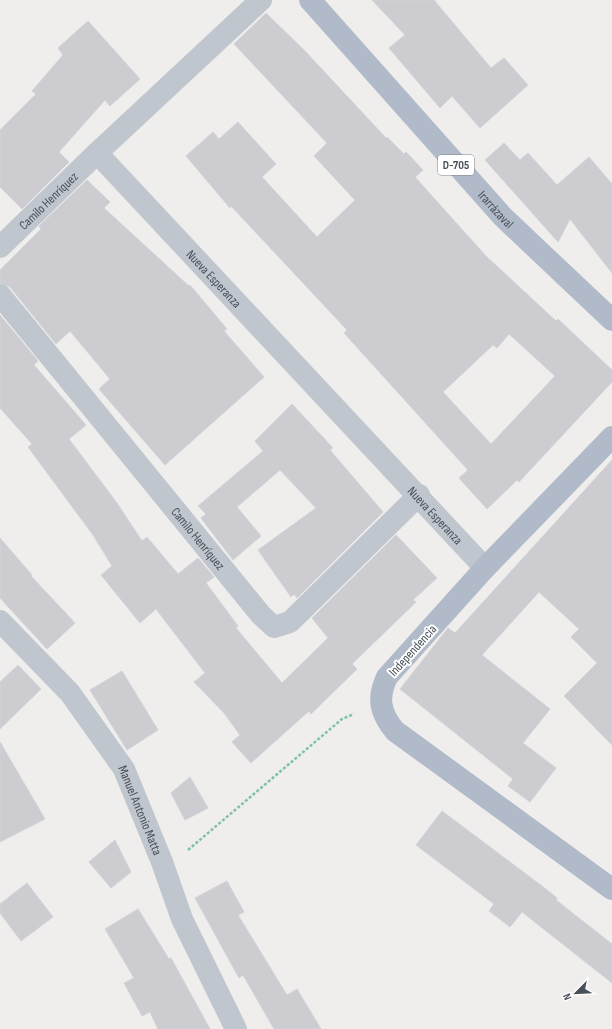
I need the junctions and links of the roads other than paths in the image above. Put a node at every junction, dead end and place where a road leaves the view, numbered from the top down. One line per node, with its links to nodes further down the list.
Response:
1 (261, 0): 3 (street)
2 (310, 0): 6 (main road, Irarrázaval / D-705)
3 (96, 152): 4 (street, Camilo Henríquez); 8 (street, Nueva Esperanza)
4 (0, 247)
5 (0, 295): 8 (street, Camilo Henríquez)
6 (612, 320)
7 (612, 437): 9 (main road, Independencia)
8 (419, 495): 9 (street, Nueva Esperanza)
9 (485, 568): 11 (main road, Independencia)
10 (0, 621): 12 (street, Manuel Antonio Matta)
11 (612, 889)
12 (236, 1029)

